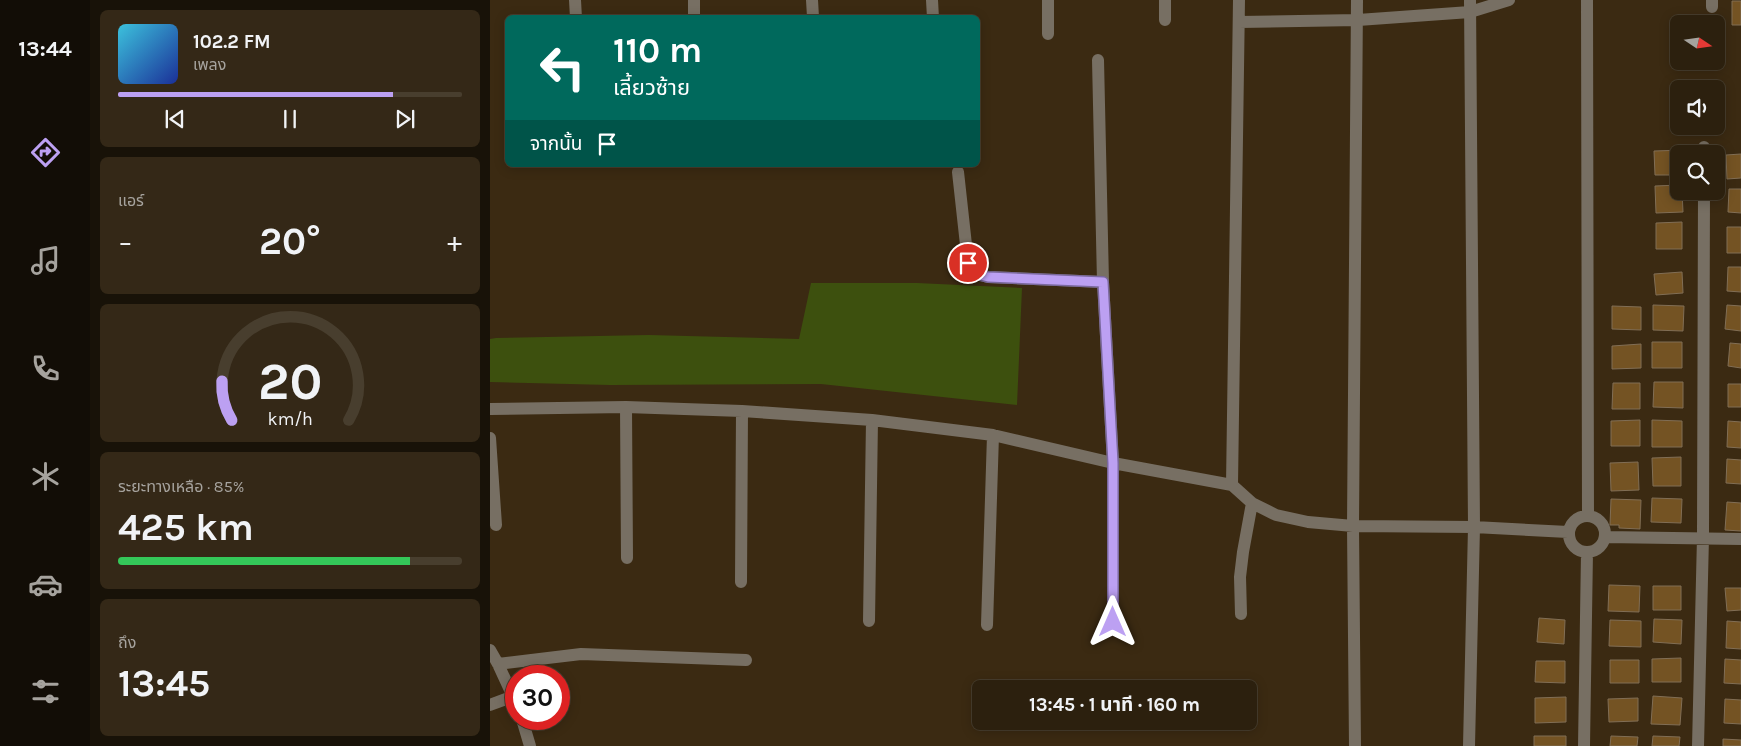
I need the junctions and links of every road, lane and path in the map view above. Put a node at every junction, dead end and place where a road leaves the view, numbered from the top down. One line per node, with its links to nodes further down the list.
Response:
1 (575, 0): 12 (street)
2 (694, 0): 13 (street)
3 (812, 0): 14 (street)
4 (932, 0): 15 (street)
5 (1048, 0): 19 (street)
6 (1165, 0): 16 (street)
7 (1239, 0): 18 (street)
8 (1357, 0): 17 (street)
9 (1509, 0): 11 (street)
10 (1587, 0): 33 (street)
11 (1470, 6): 17 (street); 36 (street)
12 (576, 15)
13 (694, 15)
14 (813, 15)
15 (933, 15)
16 (1165, 20)
17 (1358, 20): 18 (street); 35 (street)
18 (1239, 22): 31 (street)
19 (1048, 34)
20 (1098, 60): 23 (street)
21 (958, 172): 23 (street)
22 (1704, 200): 39 (street)
23 (1103, 282): 30 (street)
24 (626, 407): 25 (street); 26 (street); 42 (street)
25 (490, 409)
26 (742, 411): 27 (street); 43 (street)
27 (872, 420): 28 (street); 45 (street)
28 (993, 435): 30 (street); 47 (street)
29 (490, 438): 34 (street)
30 (1113, 463): 31 (street); 46 (street)
31 (1232, 486): 32 (street)
32 (1252, 503): 35 (street); 44 (street)
33 (1588, 515): 37 (street); 38 (street)
34 (496, 525)
35 (1354, 526): 36 (street); 56 (street)
36 (1474, 526): 37 (street); 57 (street)
37 (1568, 532): 41 (street)
38 (1605, 536): 39 (street); 41 (street)
39 (1703, 537): 40 (street); 59 (street)
40 (1741, 539)
41 (1586, 552): 58 (street)
42 (627, 558)
43 (741, 582)
44 (1241, 614)
45 (869, 621)
46 (1113, 622)
47 (987, 624)
48 (490, 650): 50 (street)
49 (746, 660): 50 (street)
50 (498, 664): 51 (street)
51 (505, 679)
52 (505, 702): 53 (street)
53 (490, 705)
54 (525, 730): 55 (street)
55 (530, 746)
56 (1355, 746)
57 (1469, 746)
58 (1584, 746)
59 (1698, 746)

